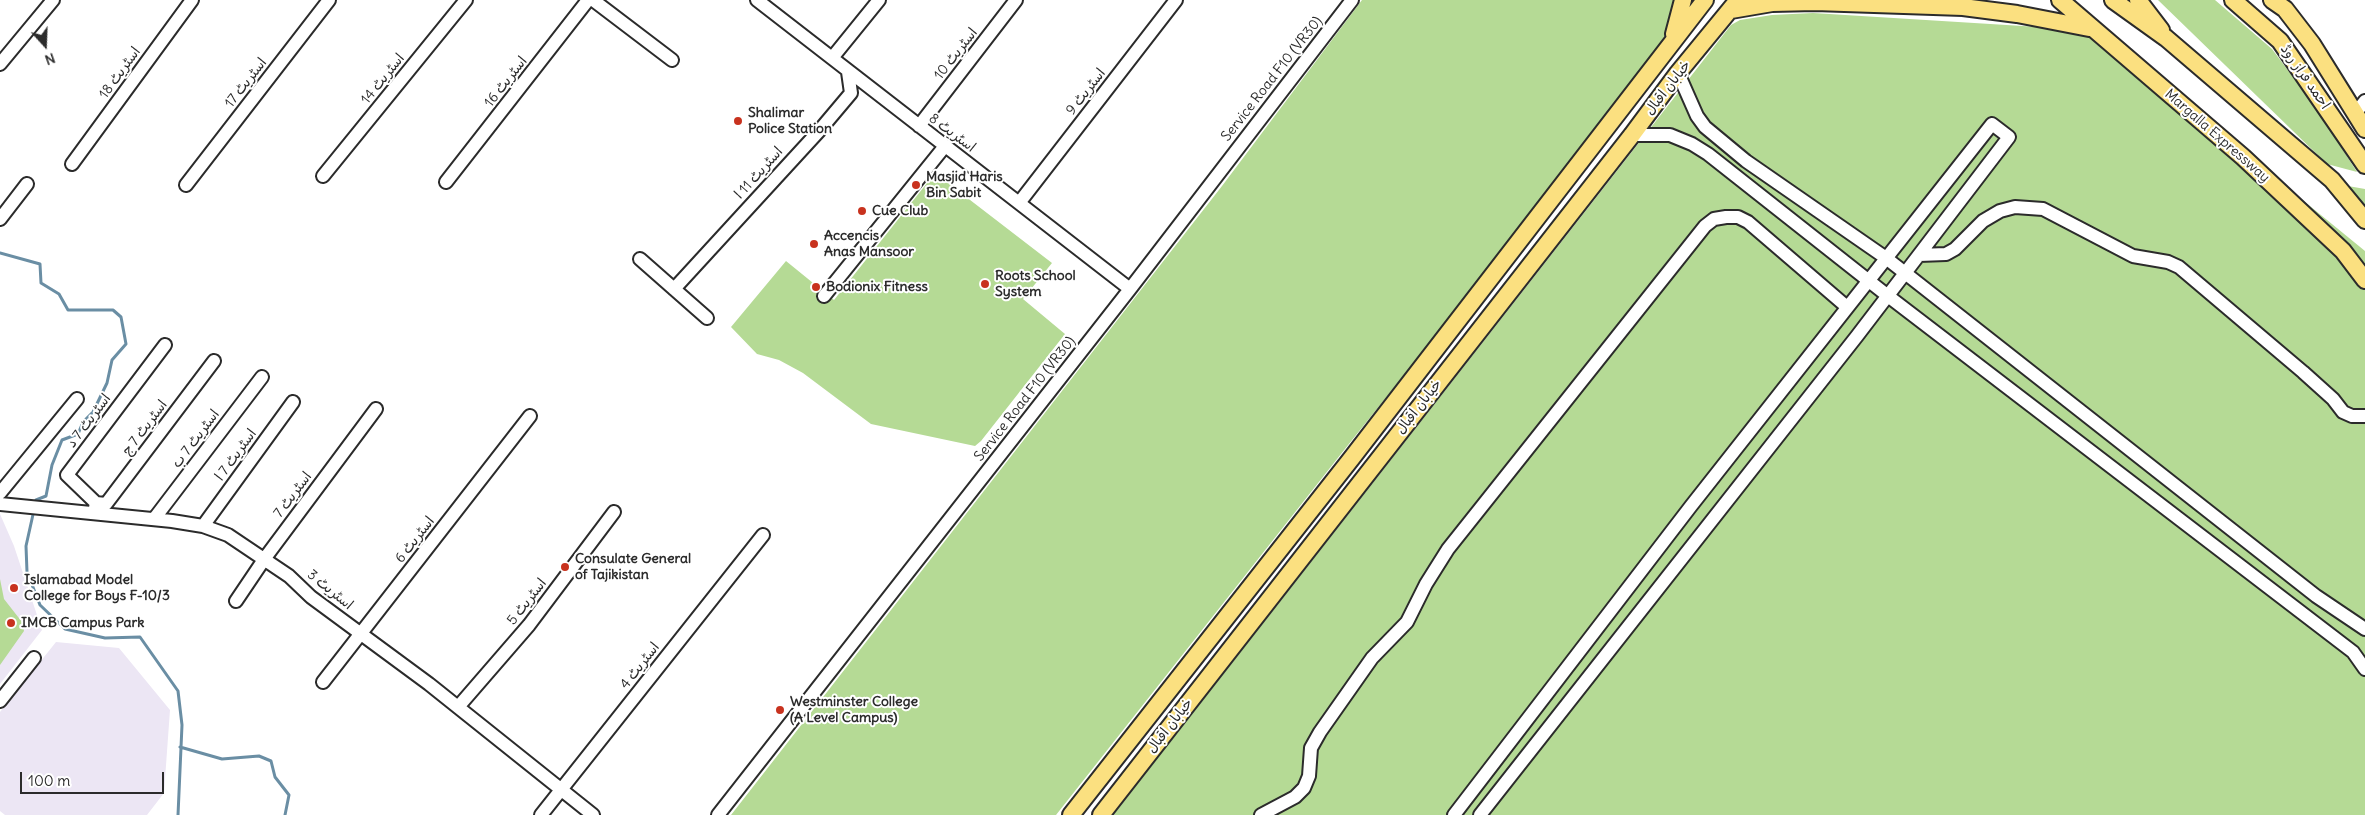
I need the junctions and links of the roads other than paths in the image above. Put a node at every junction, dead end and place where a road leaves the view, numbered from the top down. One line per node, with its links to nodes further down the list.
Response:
1 (53, 0): 25 (street)
2 (192, 0): 33 (street, اسٹریٹ 18)
3 (329, 0): 38 (street, اسٹریٹ 17)
4 (466, 0): 35 (street, اسٹریٹ 14)
5 (588, 0): 36 (street, اسٹریٹ 16)
6 (593, 0): 24 (street)
7 (757, 0): 23 (street, اسٹریٹ 8)
8 (879, 0): 23 (street)
9 (1016, 0): 29 (street, اسٹریٹ 10)
10 (1176, 0): 39 (street, اسٹریٹ 9)
11 (1352, 0): 49 (street, Service Road F10 (VR30))
12 (1683, 0): 22 (main road)
13 (1705, 0): 22 (main road, خیابان اقبال)
14 (2060, 0): 20 (main road, Margalla Expressway)
15 (2114, 0): 21 (main road)
16 (2138, 0): 21 (main road)
17 (2232, 0): 34 (main road, احمد فراز روڈ)
18 (2272, 0): 28 (main road, احمد فراز روڈ)
19 (1735, 5): 20 (main road); 27 (main road, خیابان اقبال)
20 (2091, 28): 47 (main road, Margalla Expressway)
21 (2166, 38): 41 (main road)
22 (1673, 39): 82 (main road, خیابان اقبال)
23 (832, 58): 26 (street, اسٹریٹ 8)
24 (672, 60)
25 (0, 64)
26 (848, 72): 29 (street, اسٹریٹ 8); 48 (street, اسٹریٹ 11 ا)
27 (1678, 73): 31 (main road, خیابان اقبال); 43 (street)
28 (2360, 108): 30 (main road, احمد فراز روڈ)
29 (919, 126): 32 (street, اسٹریٹ 8)
30 (2365, 129)
31 (1632, 134): 46 (street); 83 (main road, خیابان اقبال)
32 (945, 146): 39 (street, اسٹریٹ 8); 50 (street)
33 (72, 164)
34 (2365, 165)
35 (323, 176)
36 (446, 182)
37 (27, 184): 40 (street)
38 (186, 185)
39 (1019, 203): 49 (street, اسٹریٹ 8)
40 (0, 219)
41 (2365, 220)
42 (1919, 255): 43 (street); 45 (street); 61 (street)
43 (1886, 258): 45 (street); 46 (street)
44 (640, 259): 48 (street)
45 (1904, 274): 51 (street); 71 (street)
46 (1868, 280): 51 (street); 52 (street)
47 (2365, 280)
48 (674, 289): 53 (street)
49 (1130, 289): 81 (street, Service Road F10 (VR30))
50 (824, 296)
51 (1888, 296): 74 (street); 86 (street)
52 (1847, 307): 84 (street); 85 (street)
53 (707, 318)
54 (165, 345): 64 (street, اسٹریٹ 7 د)
55 (214, 361): 64 (street, اسٹریٹ 7 ج)
56 (262, 377): 66 (street, اسٹریٹ 7 ب)
57 (77, 399): 62 (street)
58 (293, 402): 67 (street, اسٹریٹ 7 ا)
59 (376, 409): 69 (street, اسٹریٹ 7)
60 (530, 416): 72 (street, اسٹریٹ 6)
61 (2365, 416)
62 (0, 493)
63 (0, 504): 64 (street, اسٹریٹ 3)
64 (95, 508): 66 (street, اسٹریٹ 3)
65 (614, 512): 77 (street, اسٹریٹ 5)
66 (154, 519): 67 (street, اسٹریٹ 3)
67 (203, 526): 69 (street, اسٹریٹ 3)
68 (762, 535): 78 (street, اسٹریٹ 4)
69 (265, 558): 70 (street, اسٹریٹ 7); 72 (street, اسٹریٹ 3)
70 (236, 601)
71 (2365, 629)
72 (361, 634): 75 (street, اسٹریٹ 6); 77 (street, اسٹریٹ 3)
73 (34, 658): 76 (street)
74 (2365, 669)
75 (323, 682)
76 (0, 701)
77 (458, 707): 78 (street, اسٹریٹ 3)
78 (560, 790): 79 (street, اسٹریٹ 4); 80 (street, اسٹریٹ 3)
79 (540, 815)
80 (593, 815)
81 (718, 815)
82 (1071, 815)
83 (1101, 815)
84 (1260, 815)
85 (1454, 815)
86 (1480, 815)

